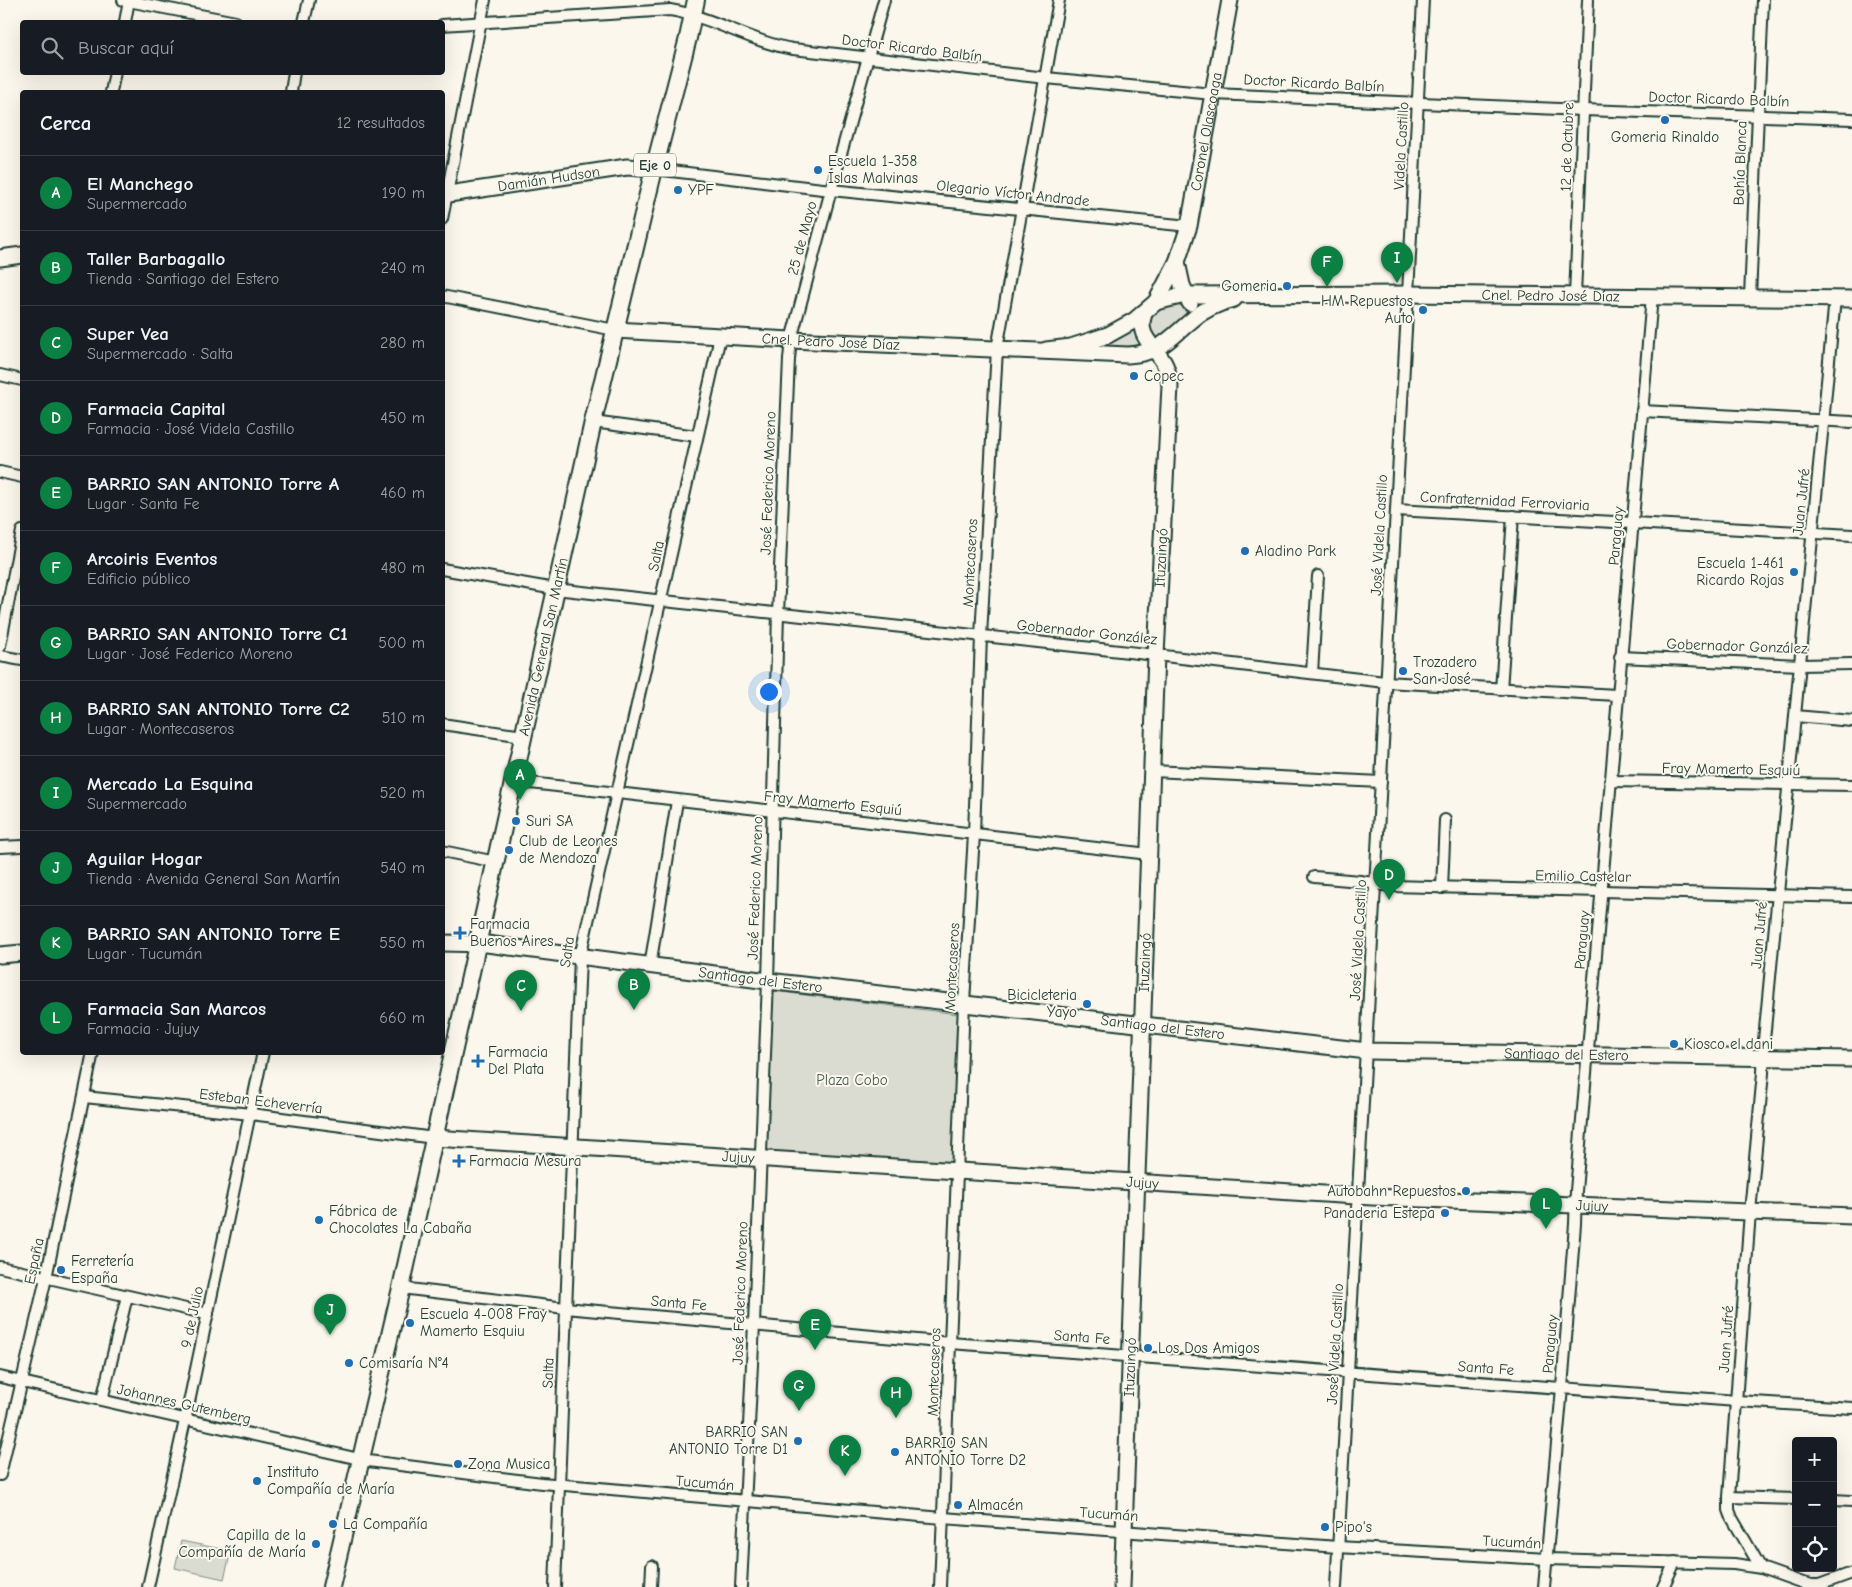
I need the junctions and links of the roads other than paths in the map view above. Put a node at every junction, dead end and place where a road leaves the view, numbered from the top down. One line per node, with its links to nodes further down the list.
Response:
1 (127, 0): 11 (street); 12 (street)
2 (308, 0): 13 (street)
3 (485, 0): 14 (street)
4 (884, 0): 16 (street, 25 de Mayo)
5 (1060, 0): 19 (street, Montecaseros)
6 (1230, 0): 22 (street, Coronel Olascoaga)
7 (1423, 0): 23 (street, Videla Castillo)
8 (1588, 0): 24 (street, 12 de Octubre)
9 (1763, 0): 25 (street, Bahía Blanca)
10 (694, 7): 14 (street, Doctor Ricardo Balbín); 16 (street, Doctor Ricardo Balbín); 27 (main road, Avenida General San Martín / Eje 0)
11 (125, 20)
12 (226, 20)
13 (304, 20)
14 (481, 23): 15 (street, Doctor Ricardo Balbín); 29 (street)
15 (445, 26)
16 (868, 58): 19 (street, Doctor Ricardo Balbín); 28 (street, 25 de Mayo)
17 (114, 75): 20 (street)
18 (293, 75): 21 (street)
19 (1046, 78): 22 (street, Doctor Ricardo Balbín); 30 (street, Montecaseros)
20 (111, 90)
21 (290, 90)
22 (1213, 94): 23 (street, Doctor Ricardo Balbín); 31 (street, Coronel Olascoaga)
23 (1419, 103): 24 (street, Doctor Ricardo Balbín); 35 (street, Videla Castillo)
24 (1583, 110): 25 (street, Doctor Ricardo Balbín); 37 (street, 12 de Octubre)
25 (1757, 116): 26 (street, Doctor Ricardo Balbín); 40 (street, Bahía Blanca)
26 (1852, 119)
27 (654, 169): 28 (street, Olegario Víctor Andrade); 29 (street, Damián Hudson); 46 (main road, Avenida General San Martín / Eje 0)
28 (831, 190): 30 (street, Olegario Víctor Andrade); 48 (street, 25 de Mayo)
29 (445, 195)
30 (1021, 208): 31 (street, Olegario Víctor Andrade); 50 (street, Montecaseros)
31 (1189, 226): 34 (street, Coronel Olascoaga)
32 (20, 255): 33 (street)
33 (0, 258)
34 (1177, 262): 42 (street); 42 (street, Coronel Olascoaga)
35 (1408, 294): 36 (street, Cnel. Pedro José Díaz); 37 (street, Cnel. Pedro José Díaz); 61 (street, José Videla Castillo)
36 (1248, 295): 42 (street, Cnel. Pedro José Díaz); 45 (street, Cnel. Pedro José Díaz)
37 (1576, 295): 38 (street, Cnel. Pedro José Díaz)
38 (1652, 296): 40 (street, Cnel. Pedro José Díaz); 54 (street, Paraguay)
39 (445, 297): 46 (street)
40 (1750, 297): 41 (street, Cnel. Pedro José Díaz)
41 (1835, 298): 43 (street, Cnel. Pedro José Díaz); 55 (street, Juan Jufré)
42 (1175, 299): 44 (street, Cnel. Pedro José Díaz); 45 (street)
43 (1852, 299)
44 (1144, 314): 49 (street, Ituzaingó); 51 (street, Cnel. Pedro José Díaz)
45 (1192, 319): 49 (street, Cnel. Pedro José Díaz)
46 (615, 330): 47 (street, Cnel. Pedro José Díaz); 56 (main road, Avenida General San Martín / Eje 0)
47 (720, 337): 48 (street, Cnel. Pedro José Díaz); 58 (street, Salta)
48 (791, 340): 50 (street, Cnel. Pedro José Díaz); 71 (street, José Federico Moreno)
49 (1156, 346): 51 (street, Cnel. Pedro José Díaz); 74 (street, Ituzaingó)
50 (997, 349): 51 (street, Cnel. Pedro José Díaz); 72 (street, Montecaseros)
51 (1046, 350)
52 (0, 375): 53 (street)
53 (20, 380)
54 (1642, 411): 55 (street); 63 (street, Paraguay)
55 (1824, 421): 57 (street); 64 (street, Juan Jufré)
56 (593, 422): 58 (street); 69 (main road, Avenida General San Martín / Eje 0)
57 (1852, 422)
58 (697, 436): 70 (street, Salta)
59 (0, 472): 60 (street)
60 (20, 477)
61 (1396, 510): 62 (street, Confraternidad Ferroviaria); 81 (street, José Videla Castillo)
62 (1513, 516): 63 (street, Confraternidad Ferroviaria); 82 (street)
63 (1632, 522): 64 (street, Confraternidad Ferroviaria); 76 (street, Paraguay)
64 (1813, 533): 65 (street, Confraternidad Ferroviaria); 79 (street, Juan Jufré)
65 (1852, 536)
66 (20, 541): 73 (street)
67 (445, 570): 69 (street, Gobernador González)
68 (1318, 576): 80 (street)
69 (555, 589): 70 (street, Gobernador González); 87 (main road, Avenida General San Martín / Eje 0)
70 (661, 601): 71 (street, Gobernador González); 94 (street, Salta)
71 (778, 614): 72 (street, Gobernador González); 96 (street, José Federico Moreno)
72 (981, 636): 74 (street, Gobernador González); 98 (street, Montecaseros)
73 (0, 646)
74 (1156, 654): 80 (street, Gobernador González); 88 (street, Ituzaingó)
75 (0, 656): 77 (street)
76 (1620, 657): 79 (street, Gobernador González); 83 (street, Paraguay)
77 (20, 660)
78 (1852, 664): 79 (street, Gobernador González)
79 (1800, 665): 84 (street, Juan Jufré)
80 (1312, 673): 81 (street, Gobernador González)
81 (1385, 682): 82 (street, Gobernador González); 91 (street, José Videla Castillo)
82 (1501, 690): 83 (street, Gobernador González)
83 (1617, 695): 90 (street, Paraguay)
84 (1795, 716): 85 (street); 92 (street, Juan Jufré)
85 (1852, 721)
86 (445, 724): 87 (street)
87 (523, 736): 89 (main road, Avenida General San Martín / Eje 0)
88 (1152, 771): 91 (street); 102 (street, Ituzaingó)
89 (513, 781): 94 (street, Fray Mamerto Esquiú); 103 (main road, Avenida General San Martín / Eje 0)
90 (1610, 781): 92 (street, Fray Mamerto Esquiú); 107 (street, Paraguay)
91 (1381, 782): 105 (street, José Videla Castillo)
92 (1789, 785): 93 (street, Fray Mamerto Esquiú); 108 (street, Juan Jufré)
93 (1852, 785)
94 (617, 794): 95 (street, Fray Mamerto Esquiú); 114 (street, Salta)
95 (677, 801): 96 (street, Fray Mamerto Esquiú); 115 (street)
96 (772, 811): 98 (street, Fray Mamerto Esquiú); 116 (street, José Federico Moreno)
97 (1445, 820): 106 (street)
98 (974, 834): 102 (street, Fray Mamerto Esquiú); 117 (street, Montecaseros)
99 (20, 846): 100 (street)
100 (0, 847)
101 (445, 852): 103 (street)
102 (1149, 854): 118 (street, Ituzaingó)
103 (496, 862): 111 (main road, Avenida General San Martín / Eje 0)
104 (1314, 877): 105 (street, Emilio Castelar)
105 (1376, 884): 106 (street, Emilio Castelar); 119 (street, José Videla Castillo)
106 (1442, 888): 107 (street, Emilio Castelar)
107 (1601, 891): 108 (street, Emilio Castelar); 122 (street, Paraguay)
108 (1778, 896): 109 (street, Emilio Castelar); 123 (street, Juan Jufré)
109 (1852, 897)
110 (445, 944): 111 (street, Santiago del Estero)
111 (478, 944): 114 (street, Santiago del Estero); 127 (main road, Avenida General San Martín / Eje 0)
112 (20, 954): 113 (street)
113 (0, 955)
114 (580, 957): 115 (street, Santiago del Estero); 128 (street, Salta)
115 (650, 966): 116 (street, Santiago del Estero)
116 (768, 981): 117 (street, Santiago del Estero); 129 (street, José Federico Moreno)
117 (964, 1003): 118 (street, Santiago del Estero); 130 (street, Montecaseros)
118 (1143, 1025): 119 (street, Santiago del Estero); 131 (street, Ituzaingó)
119 (1367, 1051): 122 (street, Santiago del Estero); 132 (street, José Videla Castillo)
120 (93, 1055): 125 (street, España)
121 (262, 1055): 126 (street, 9 de Julio)
122 (1587, 1055): 123 (street, Santiago del Estero); 133 (street, Paraguay)
123 (1764, 1058): 124 (street, Santiago del Estero); 134 (street, Juan Jufré)
124 (1852, 1060)
125 (84, 1098): 126 (street, Esteban Echeverría); 137 (street, España)
126 (251, 1114): 127 (street, Esteban Echeverría); 141 (street, 9 de Julio)
127 (434, 1138): 128 (street, Jujuy); 138 (main road, Avenida General San Martín / Eje 0)
128 (572, 1147): 129 (street, Jujuy); 140 (street, Salta)
129 (760, 1159): 130 (street, Jujuy); 142 (street, José Federico Moreno)
130 (958, 1171): 131 (street, Jujuy); 143 (street, Montecaseros)
131 (1138, 1182): 132 (street, Jujuy); 144 (street, Ituzaingó)
132 (1358, 1196): 133 (street, Jujuy); 145 (street, José Videla Castillo)
133 (1575, 1206): 134 (street, Jujuy); 148 (street, Paraguay)
134 (1750, 1212): 135 (street, Jujuy); 150 (street, Juan Jufré)
135 (1852, 1216)
136 (0, 1267): 137 (street)
137 (46, 1278): 139 (street); 147 (street, España)
138 (401, 1288): 140 (street, Santa Fe); 153 (main road, Avenida General San Martín / Eje 0)
139 (127, 1296): 141 (street); 149 (street)
140 (565, 1308): 142 (street, Santa Fe); 155 (street, Salta)
141 (208, 1314): 152 (street, 9 de Julio)
142 (754, 1324): 143 (street, Santa Fe); 159 (street, José Federico Moreno)
143 (950, 1343): 144 (street, Santa Fe); 161 (street, Montecaseros)
144 (1131, 1356): 145 (street, Santa Fe); 162 (street, Ituzaingó)
145 (1348, 1372): 148 (street, Santa Fe); 163 (street, José Videla Castillo)
146 (0, 1377): 147 (street, Johannes Gutemberg)
147 (21, 1382): 149 (street, Johannes Gutemberg); 154 (street, España)
148 (1562, 1388): 150 (street, Santa Fe); 164 (street, Paraguay)
149 (102, 1400): 152 (street, Johannes Gutemberg)
150 (1737, 1401): 151 (street, Santa Fe); 156 (street, Juan Jufré)
151 (1852, 1408)
152 (186, 1419): 153 (street, Johannes Gutemberg); 170 (street, 9 de Julio)
153 (360, 1459): 155 (street, Tucumán); 171 (main road, Avenida General San Martín / Eje 0)
154 (0, 1475)
155 (559, 1485): 159 (street, Tucumán); 172 (street, Salta)
156 (1729, 1497): 157 (street); 167 (street, Juan Jufré)
157 (1792, 1499)
158 (1837, 1500): 160 (street)
159 (744, 1501): 161 (street, Tucumán); 174 (street, José Federico Moreno)
160 (1852, 1501)
161 (943, 1518): 162 (street, Tucumán); 175 (street, Montecaseros)
162 (1124, 1530): 163 (street, Tucumán); 176 (street, Ituzaingó)
163 (1338, 1547): 164 (street, Tucumán); 177 (street, José Videla Castillo)
164 (1547, 1559): 165 (street, Tucumán); 178 (street, Paraguay)
165 (1675, 1562): 167 (street, Tucumán); 179 (street)
166 (652, 1566): 173 (street)
167 (1761, 1568): 169 (street, Tucumán)
168 (1852, 1573): 169 (street, Tucumán)
169 (1818, 1586)
170 (148, 1587)
171 (331, 1587)
172 (555, 1587)
173 (651, 1587)
174 (741, 1587)
175 (940, 1587)
176 (1122, 1587)
177 (1336, 1587)
178 (1544, 1587)
179 (1662, 1587)

